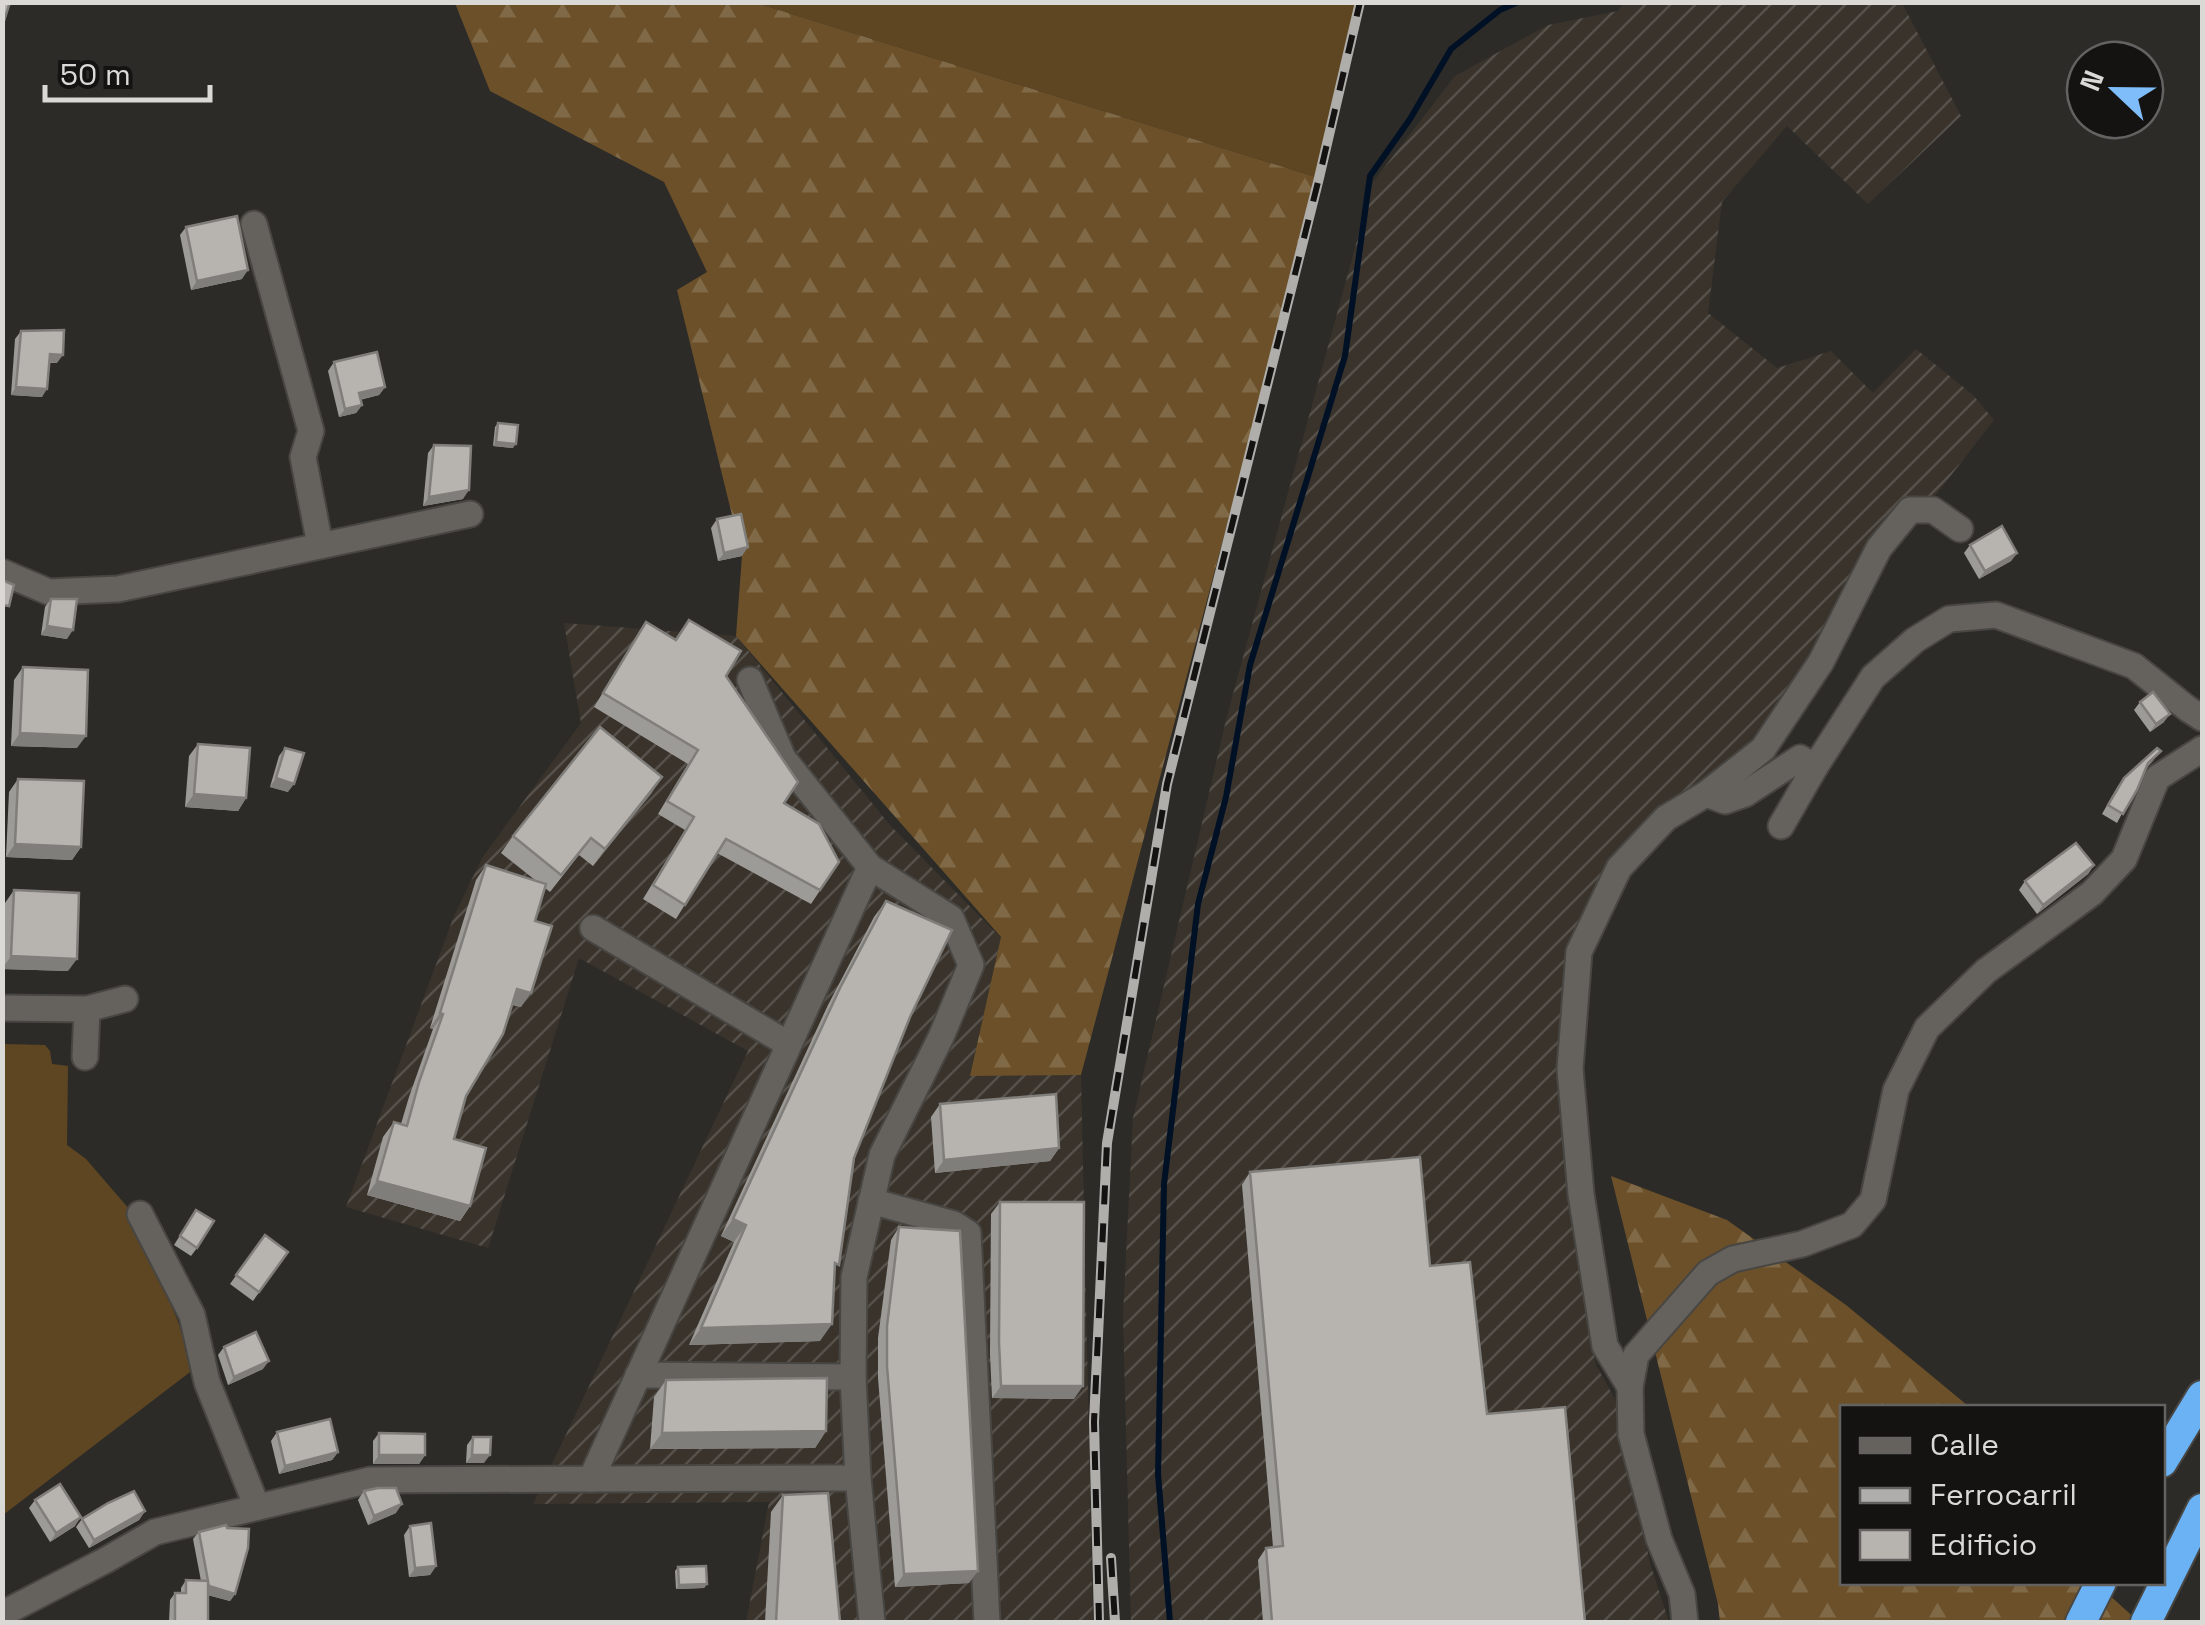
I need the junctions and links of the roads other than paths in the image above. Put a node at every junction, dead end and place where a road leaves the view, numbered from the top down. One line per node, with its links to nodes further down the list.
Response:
1 (254, 224): 4 (street)
2 (470, 514): 4 (street)
3 (1960, 529): 10 (street)
4 (320, 545): 5 (street)
5 (2, 572)
6 (750, 680): 12 (street)
7 (2202, 718): 9 (street)
8 (2202, 749): 23 (street)
9 (1815, 767): 10 (street); 11 (street)
10 (1706, 794): 23 (street)
11 (1781, 826)
12 (870, 867): 17 (street); 19 (street)
13 (593, 928): 17 (street)
14 (125, 999): 16 (street)
15 (2, 1008): 16 (street)
16 (87, 1008): 18 (street)
17 (788, 1044): 21 (street)
18 (85, 1058)
19 (871, 1201): 22 (street); 35 (street)
20 (140, 1214): 28 (street)
21 (638, 1375): 22 (street); 27 (street)
22 (853, 1377): 26 (street)
23 (1630, 1387): 36 (street)
24 (2202, 1396): 25 (highway)
25 (2165, 1457)
26 (858, 1478): 27 (street); 34 (street)
27 (591, 1479): 28 (street)
28 (256, 1508): 33 (street)
29 (2202, 1508): 30 (highway)
30 (2165, 1583)
31 (2100, 1585): 37 (highway)
32 (2164, 1585): 38 (highway)
33 (2, 1614)
34 (872, 1622)
35 (987, 1622)
36 (1685, 1622)
37 (2081, 1622)
38 (2146, 1622)

